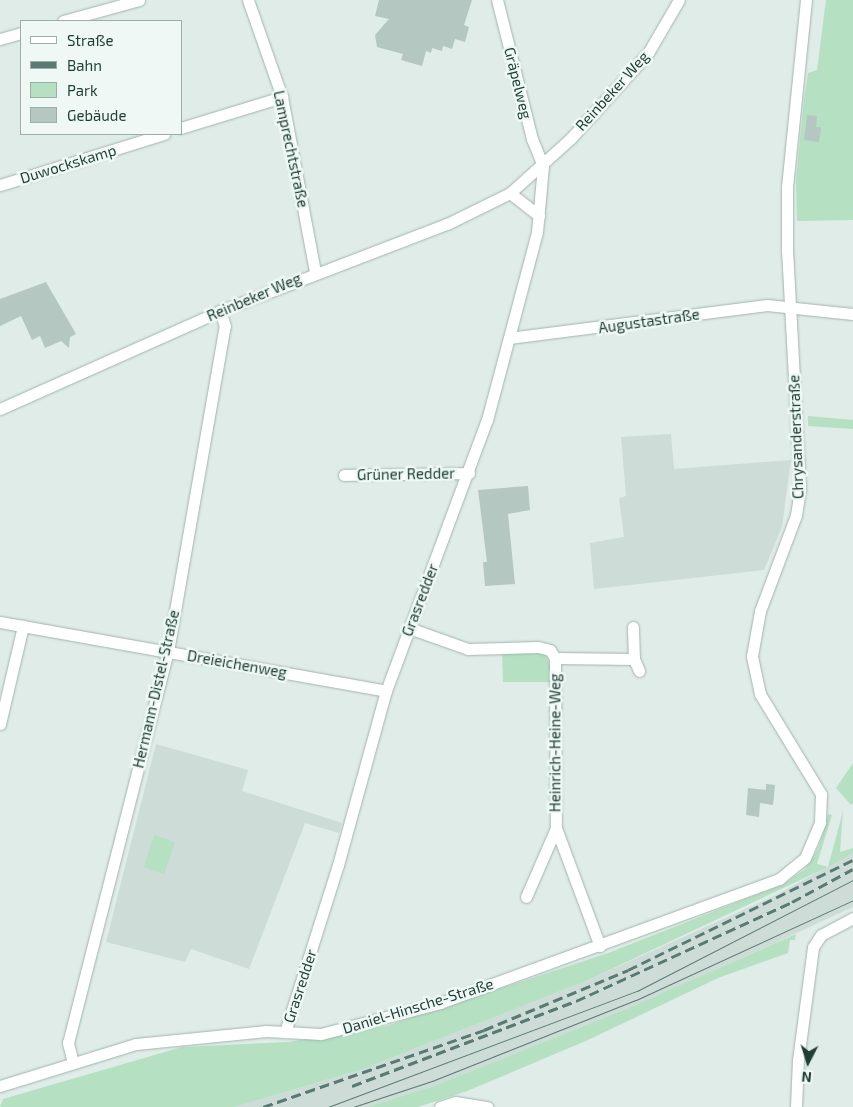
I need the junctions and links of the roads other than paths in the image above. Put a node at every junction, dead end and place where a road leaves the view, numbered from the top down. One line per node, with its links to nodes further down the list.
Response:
1 (139, 0): 6 (street)
2 (248, 0): 9 (street, Lamprechtstraße)
3 (497, 0): 12 (street, Gräpelweg)
4 (679, 0): 12 (street, Reinbeker Weg)
5 (806, 0): 17 (street, Chrysanderstraße)
6 (67, 20)
7 (20, 33): 8 (street)
8 (0, 39)
9 (282, 97): 10 (street); 16 (street, Lamprechtstraße)
10 (182, 128)
11 (161, 135): 13 (street, Duwockskamp)
12 (543, 166): 14 (street, Reinbeker Weg); 15 (street, Grasredder)
13 (0, 184)
14 (510, 192): 15 (street); 16 (street, Reinbeker Weg)
15 (539, 216): 20 (street, Grasredder)
16 (316, 271): 18 (street, Reinbeker Weg)
17 (790, 305): 19 (street, Augustastraße); 20 (street, Augustastraße); 35 (street, Chrysanderstraße)
18 (220, 311): 21 (street, Reinbeker Weg); 28 (street, Hermann-Distel-Straße)
19 (853, 314)
20 (509, 338): 22 (street, Grasredder)
21 (0, 409)
22 (469, 473): 23 (street, Grüner Redder); 27 (street, Grasredder)
23 (344, 475)
24 (0, 622): 25 (street, Dreieichenweg)
25 (23, 626): 28 (street, Dreieichenweg); 33 (street)
26 (633, 627): 30 (street)
27 (409, 628): 29 (street, Heinrich-Heine-Weg); 32 (street, Grasredder)
28 (168, 651): 32 (street, Dreieichenweg); 40 (street, Hermann-Distel-Straße)
29 (555, 658): 30 (street, Heinrich-Heine-Weg); 34 (street, Heinrich-Heine-Weg)
30 (634, 659): 31 (street)
31 (639, 671)
32 (386, 691): 39 (street, Grasredder)
33 (0, 724)
34 (556, 828): 36 (street, Heinrich-Heine-Weg); 38 (street, Heinrich-Heine-Weg)
35 (811, 847): 38 (street, Daniel-Hinsche-Straße)
36 (526, 896)
37 (853, 918): 44 (street)
38 (600, 946): 39 (street, Daniel-Hinsche-Straße)
39 (285, 1032): 40 (street, Daniel-Hinsche-Straße)
40 (73, 1063): 41 (street, Daniel-Hinsche-Straße)
41 (0, 1086)
42 (440, 1107): 43 (street)
43 (488, 1107)
44 (796, 1107)

